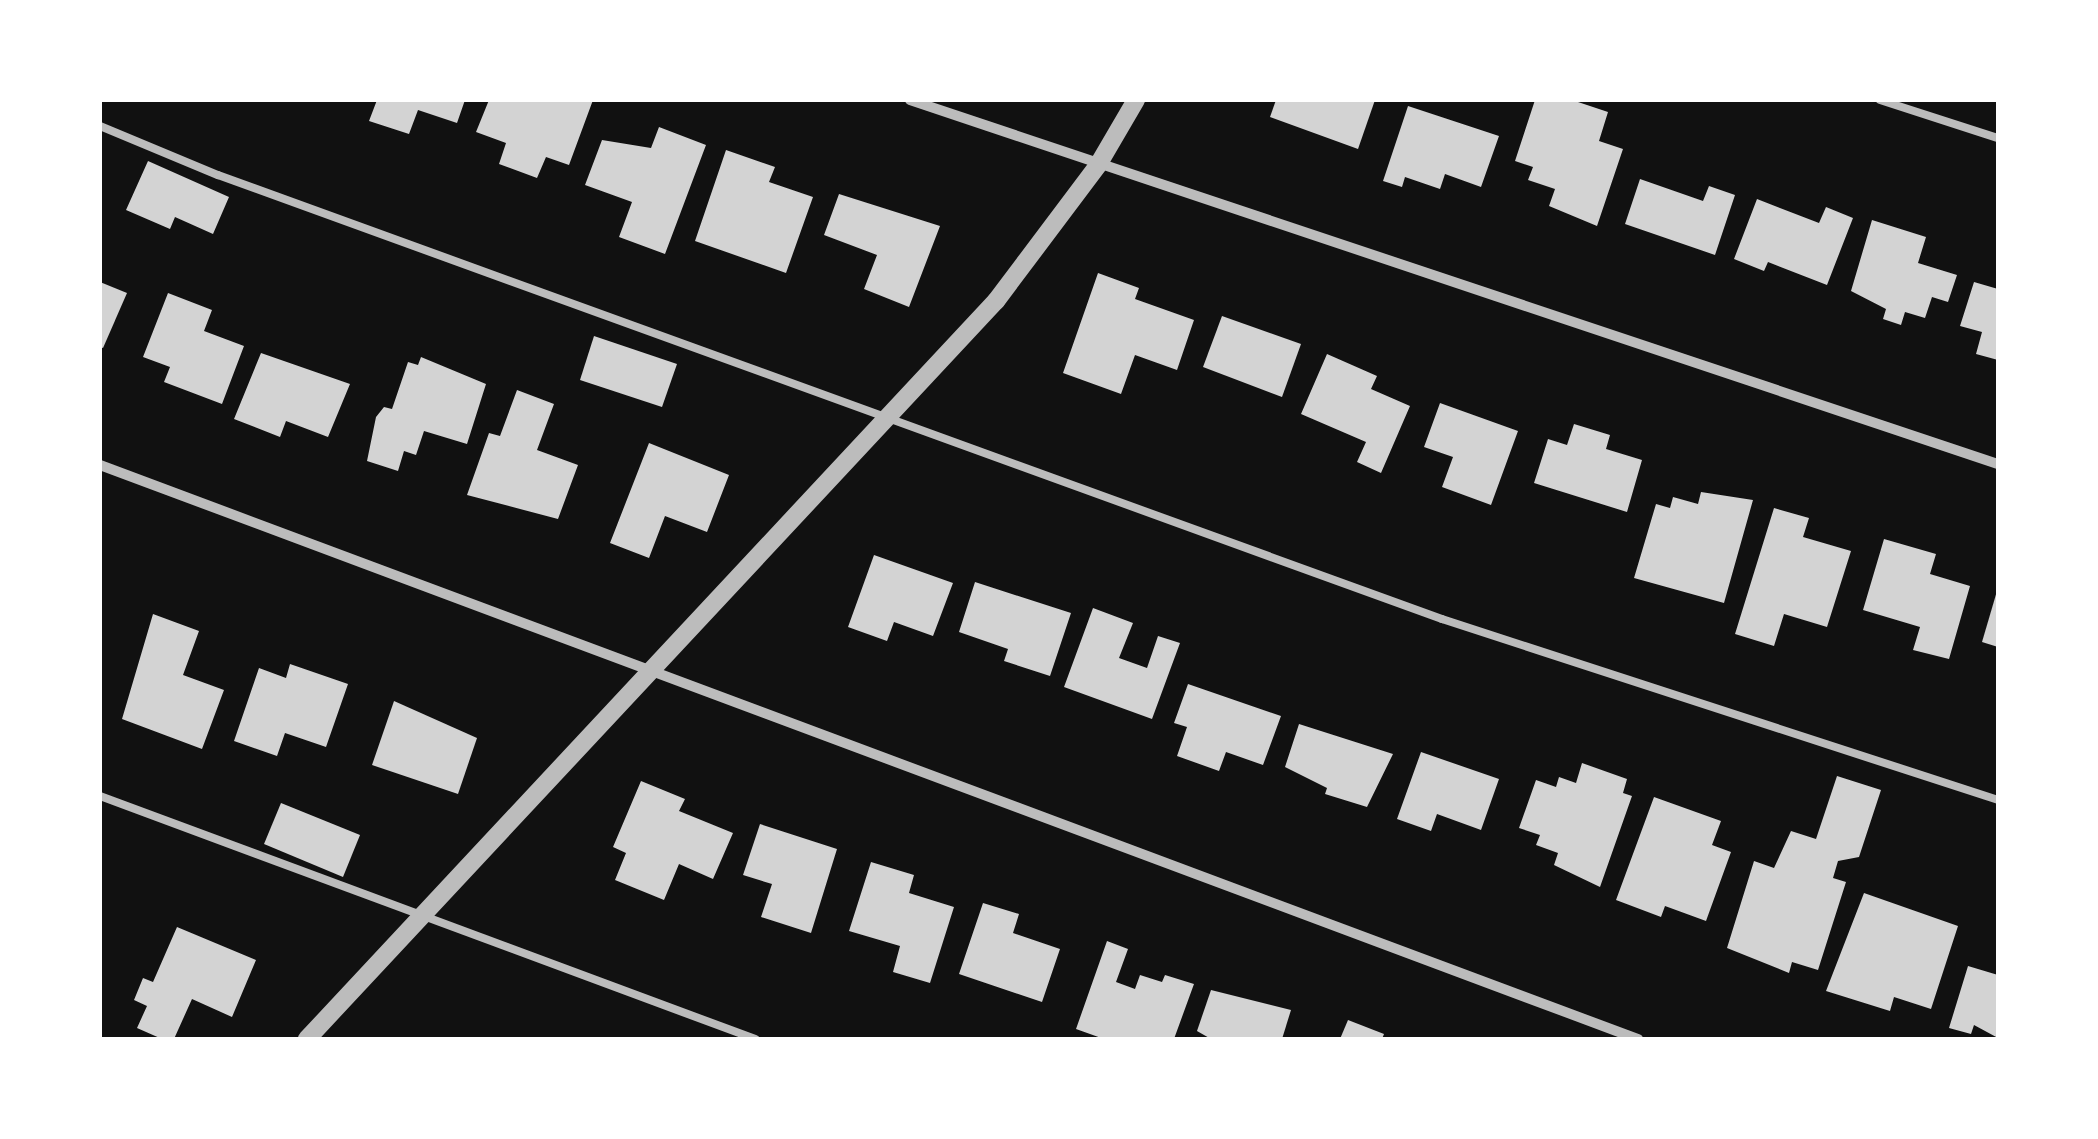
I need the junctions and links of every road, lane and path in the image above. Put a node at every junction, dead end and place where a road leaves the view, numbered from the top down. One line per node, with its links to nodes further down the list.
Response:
1 (910, 100): 6 (street)
2 (1136, 100): 6 (street)
3 (1880, 100): 5 (lane)
4 (100, 126): 7 (lane)
5 (1998, 138)
6 (1098, 165): 7 (street); 8 (street)
7 (891, 419): 10 (street); 12 (lane)
8 (1998, 464)
9 (100, 466): 10 (street)
10 (652, 675): 13 (street); 16 (street)
11 (100, 796): 13 (lane)
12 (1998, 800)
13 (426, 916): 14 (street); 15 (lane)
14 (307, 1039)
15 (755, 1039)
16 (1638, 1039)

